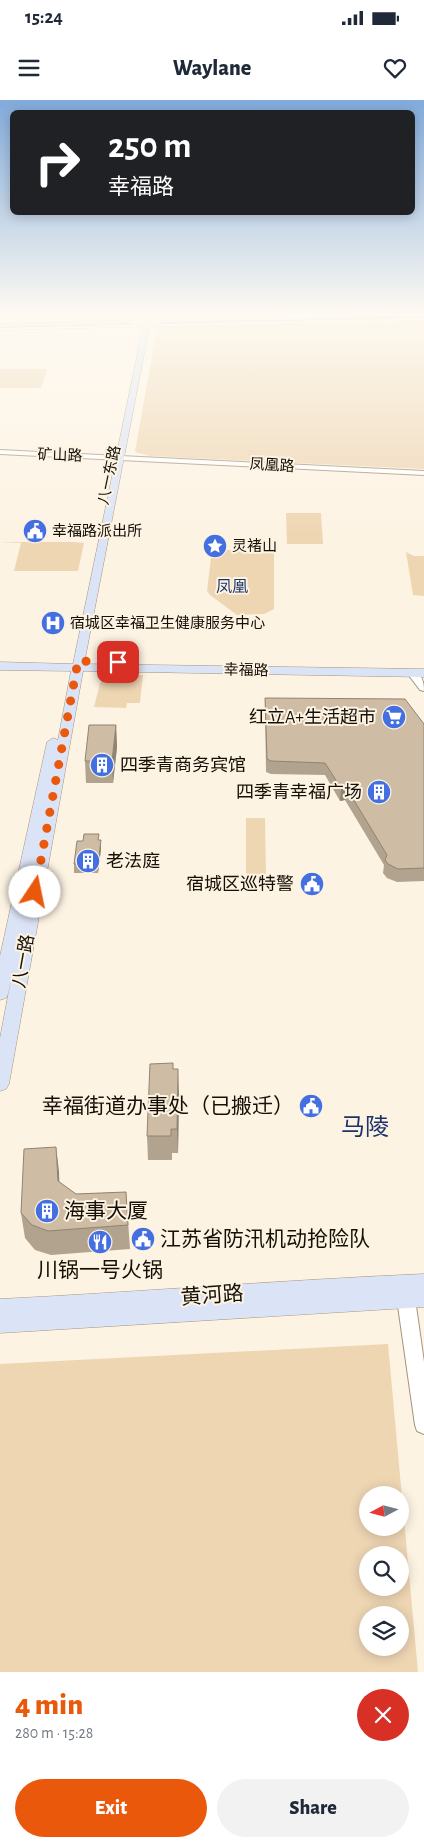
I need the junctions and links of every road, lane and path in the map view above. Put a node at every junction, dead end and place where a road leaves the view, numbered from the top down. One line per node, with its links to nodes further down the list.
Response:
1 (130, 388): 3 (main road, 八一东路)
2 (0, 452): 3 (street, 矿山路)
3 (116, 457): 4 (street, 凤凰路); 6 (main road, 八一东路)
4 (424, 473)
5 (0, 660): 6 (main road)
6 (74, 664): 7 (main road, 幸福路); 8 (main road); 9 (main road, 幸福路); 11 (main road, 八一路); 12 (main road, 八一路)
7 (424, 665)
8 (0, 666)
9 (418, 673): 10 (street)
10 (424, 688)
11 (0, 994)
12 (0, 1084)
13 (424, 1283): 15 (main road, 黄河路)
14 (415, 1299): 16 (main road, 黄河路); 17 (street)
15 (0, 1308)
16 (0, 1324)
17 (424, 1425)

